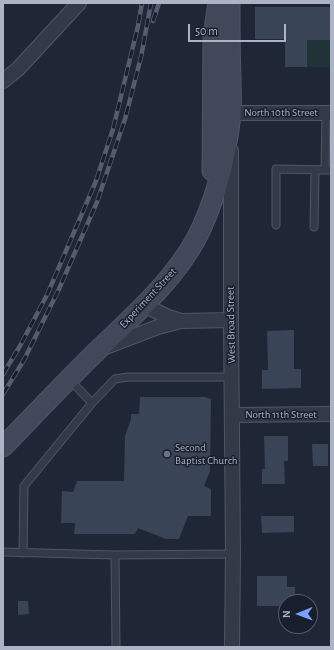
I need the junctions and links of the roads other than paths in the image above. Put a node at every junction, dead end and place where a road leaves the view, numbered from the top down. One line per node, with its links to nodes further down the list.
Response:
1 (79, 3): 4 (street)
2 (218, 3): 9 (main road)
3 (230, 3): 5 (main road, West Broad Street)
4 (3, 81)
5 (231, 113): 6 (street, North 10th Street); 9 (main road, Experiment Street); 13 (street, West Broad Street)
6 (328, 113): 8 (lane)
7 (315, 170): 8 (lane); 10 (lane); 11 (lane)
8 (328, 170)
9 (212, 202): 12 (main road, Experiment Street)
10 (276, 225)
11 (314, 227)
12 (144, 305): 14 (street); 15 (main road, Experiment Street)
13 (230, 320): 14 (street); 16 (street, West Broad Street)
14 (181, 321): 15 (street)
15 (98, 351): 17 (main road, Experiment Street)
16 (232, 377): 18 (lane); 20 (street, West Broad Street)
17 (68, 379): 18 (lane); 21 (main road, Experiment Street)
18 (92, 403): 23 (lane)
19 (331, 414): 20 (street, North 11th Street)
20 (232, 415): 24 (street, West Broad Street)
21 (3, 447)
22 (3, 552): 23 (lane)
23 (23, 553): 25 (lane)
24 (233, 554): 25 (lane); 27 (street, West Broad Street)
25 (115, 555): 26 (lane)
26 (116, 647)
27 (232, 647)

